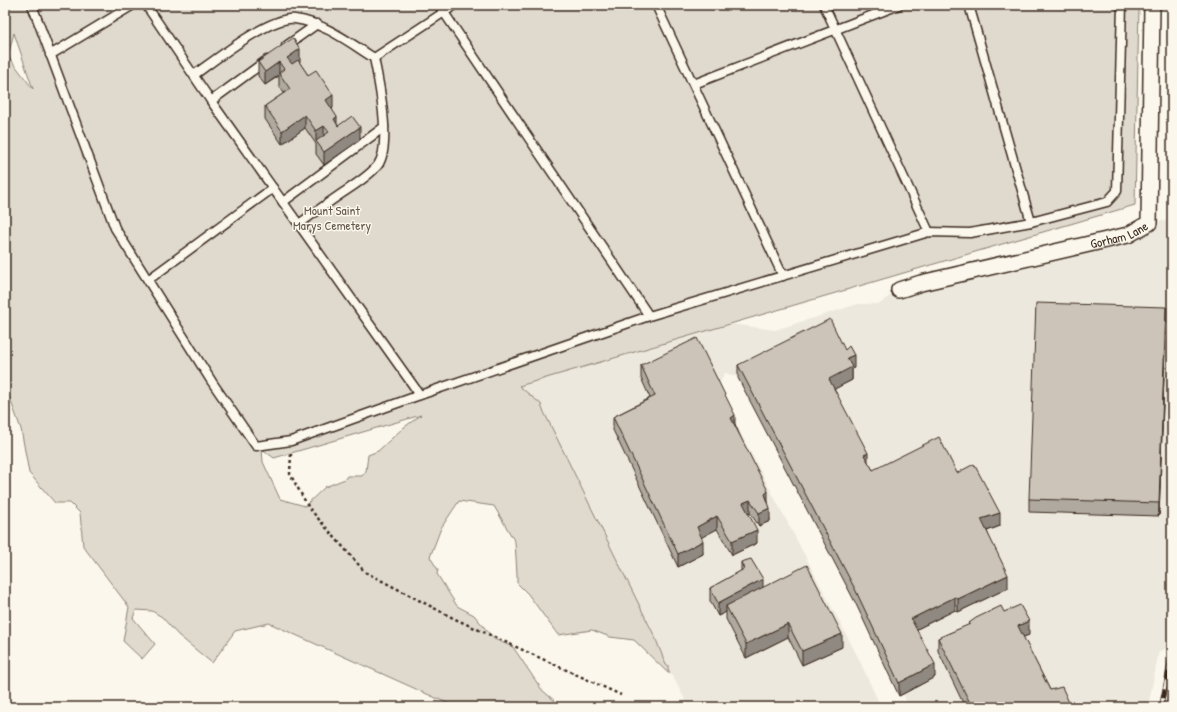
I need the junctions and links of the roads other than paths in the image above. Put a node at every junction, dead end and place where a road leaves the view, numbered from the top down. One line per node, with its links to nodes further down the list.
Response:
1 (32, 5): 14 (lane)
2 (133, 5): 14 (lane)
3 (146, 5): 16 (lane)
4 (455, 5): 11 (lane)
5 (656, 5): 17 (lane)
6 (824, 5): 13 (lane)
7 (899, 5): 13 (lane)
8 (968, 5): 22 (lane)
9 (1122, 5): 22 (lane)
10 (1152, 5): 27 (street, Gorham Lane)
11 (442, 8): 15 (lane); 28 (lane)
12 (317, 24): 15 (lane); 16 (lane); 18 (lane)
13 (835, 29): 17 (lane); 24 (lane)
14 (50, 55): 26 (lane)
15 (374, 58): 19 (lane)
16 (194, 75): 18 (lane)
17 (694, 84): 25 (lane)
18 (211, 101): 20 (lane)
19 (384, 126): 21 (lane); 23 (lane)
20 (273, 188): 21 (lane); 26 (lane)
21 (283, 202): 23 (lane)
22 (1031, 222): 24 (lane)
23 (299, 224): 29 (lane)
24 (929, 232): 25 (lane)
25 (783, 276): 28 (lane)
26 (148, 280): 29 (lane)
27 (899, 290)
28 (649, 316): 29 (lane)
29 (420, 395)

